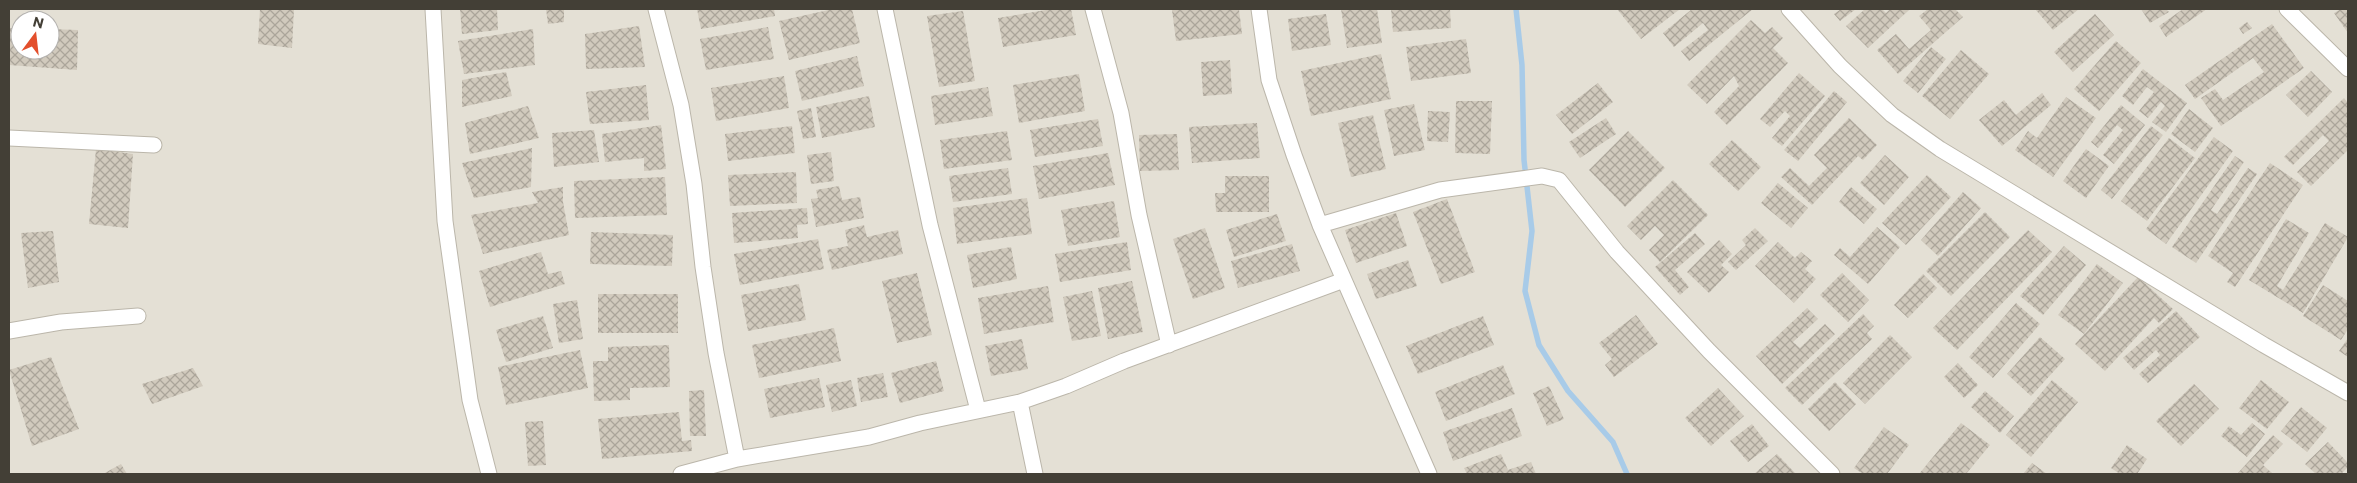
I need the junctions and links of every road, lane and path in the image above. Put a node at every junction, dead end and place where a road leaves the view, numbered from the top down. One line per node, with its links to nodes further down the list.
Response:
1 (433, 9): 20 (street)
2 (656, 9): 19 (street)
3 (885, 9): 18 (street)
4 (1093, 9): 15 (street)
5 (1259, 9): 11 (street)
6 (1789, 9): 16 (street)
7 (2287, 9): 8 (street)
8 (2348, 69)
9 (9, 138): 10 (street)
10 (154, 145)
11 (1320, 225): 12 (street); 24 (street)
12 (1344, 280): 15 (street); 23 (street)
13 (138, 316): 14 (street)
14 (9, 331)
15 (1169, 345): 17 (street)
16 (2348, 392)
17 (1020, 402): 18 (street); 22 (street)
18 (978, 410): 19 (street)
19 (736, 459): 21 (street)
20 (489, 474)
21 (681, 474)
22 (1035, 474)
23 (1427, 474)
24 (1832, 474)

